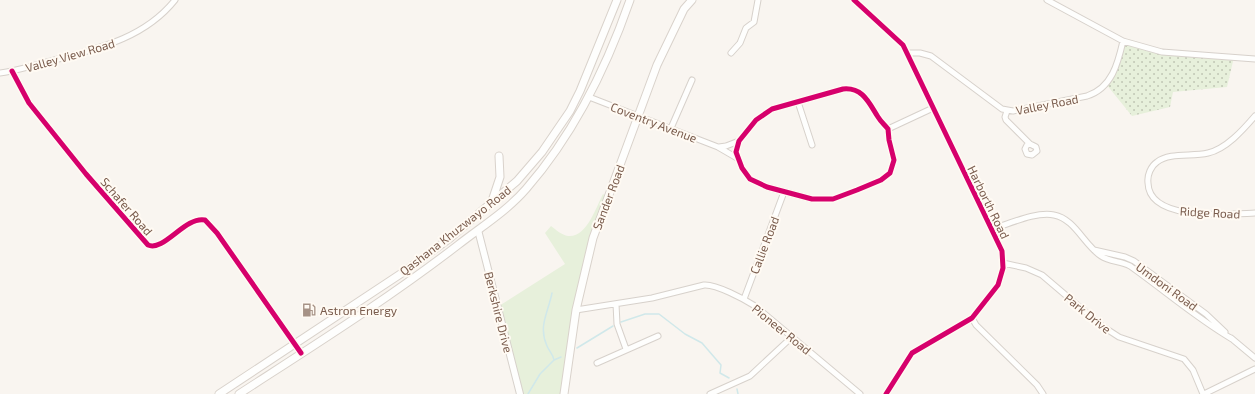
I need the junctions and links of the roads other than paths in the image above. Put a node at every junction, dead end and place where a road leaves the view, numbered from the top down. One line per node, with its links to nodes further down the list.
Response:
1 (175, 0): 14 (street, Valley View Road)
2 (617, 0): 32 (main road, Qashana Khuzwayo Road)
3 (630, 0): 17 (main road, Qashana Khuzwayo Road)
4 (685, 0): 9 (main road, Sander Road)
5 (692, 0): 9 (main road, Sander Road)
6 (758, 0): 12 (street)
7 (854, 0): 11 (street, Harborth Road)
8 (1047, 0): 10 (street)
9 (684, 9): 21 (main road, Sander Road)
10 (1123, 41): 13 (street); 20 (street, Valley Road)
11 (908, 53): 19 (street, Harborth Road); 20 (street, Valley Road)
12 (731, 54)
13 (1255, 59)
14 (12, 71): 15 (street, Valley View Road); 43 (street, Schafer Road)
15 (0, 73)
16 (692, 80): 23 (street)
17 (589, 96): 21 (street, Coventry Avenue); 35 (main road, Qashana Khuzwayo Road)
18 (798, 102): 24 (street); 25 (street); 27 (street)
19 (934, 108): 24 (street); 34 (street, Harborth Road)
20 (1007, 111): 26 (street)
21 (637, 115): 23 (street, Coventry Avenue); 39 (main road, Sander Road)
22 (1255, 116): 33 (street, Ridge Road)
23 (671, 128): 28 (street, Coventry Avenue)
24 (888, 129): 31 (street)
25 (739, 141): 28 (street); 30 (street)
26 (1030, 144)
27 (812, 145)
28 (718, 146): 30 (street, Coventry Avenue)
29 (499, 156): 32 (main road)
30 (737, 158): 31 (street)
31 (784, 192): 37 (street, Callie Road)
32 (492, 203): 43 (main road, Qashana Khuzwayo Road)
33 (1255, 213)
34 (992, 229): 36 (street, Harborth Road); 46 (street, Umdoni Road)
35 (478, 230): 45 (main road, Qashana Khuzwayo Road); 51 (street, Berkshire Drive)
36 (1003, 263): 40 (street, Harborth Road); 57 (street, Park Drive)
37 (744, 299): 38 (street, Pioneer Road); 42 (street, Pioneer Road)
38 (616, 304): 39 (street, Pioneer Road); 44 (street)
39 (576, 310): 52 (main road, Sander Road)
40 (972, 318): 55 (street, Harborth Road); 56 (street)
41 (658, 336): 44 (street)
42 (793, 336): 53 (street); 54 (street, Pioneer Road)
43 (295, 344): 45 (street, Schafer Road); 49 (main road, Qashana Khuzwayo Road)
44 (626, 349): 47 (street)
45 (301, 353): 50 (main road, Qashana Khuzwayo Road)
46 (1255, 358)
47 (597, 363)
48 (1255, 369): 57 (street)
49 (219, 394)
50 (239, 394)
51 (520, 394)
52 (564, 394)
53 (710, 394)
54 (860, 394)
55 (886, 394)
56 (1043, 394)
57 (1203, 394)

